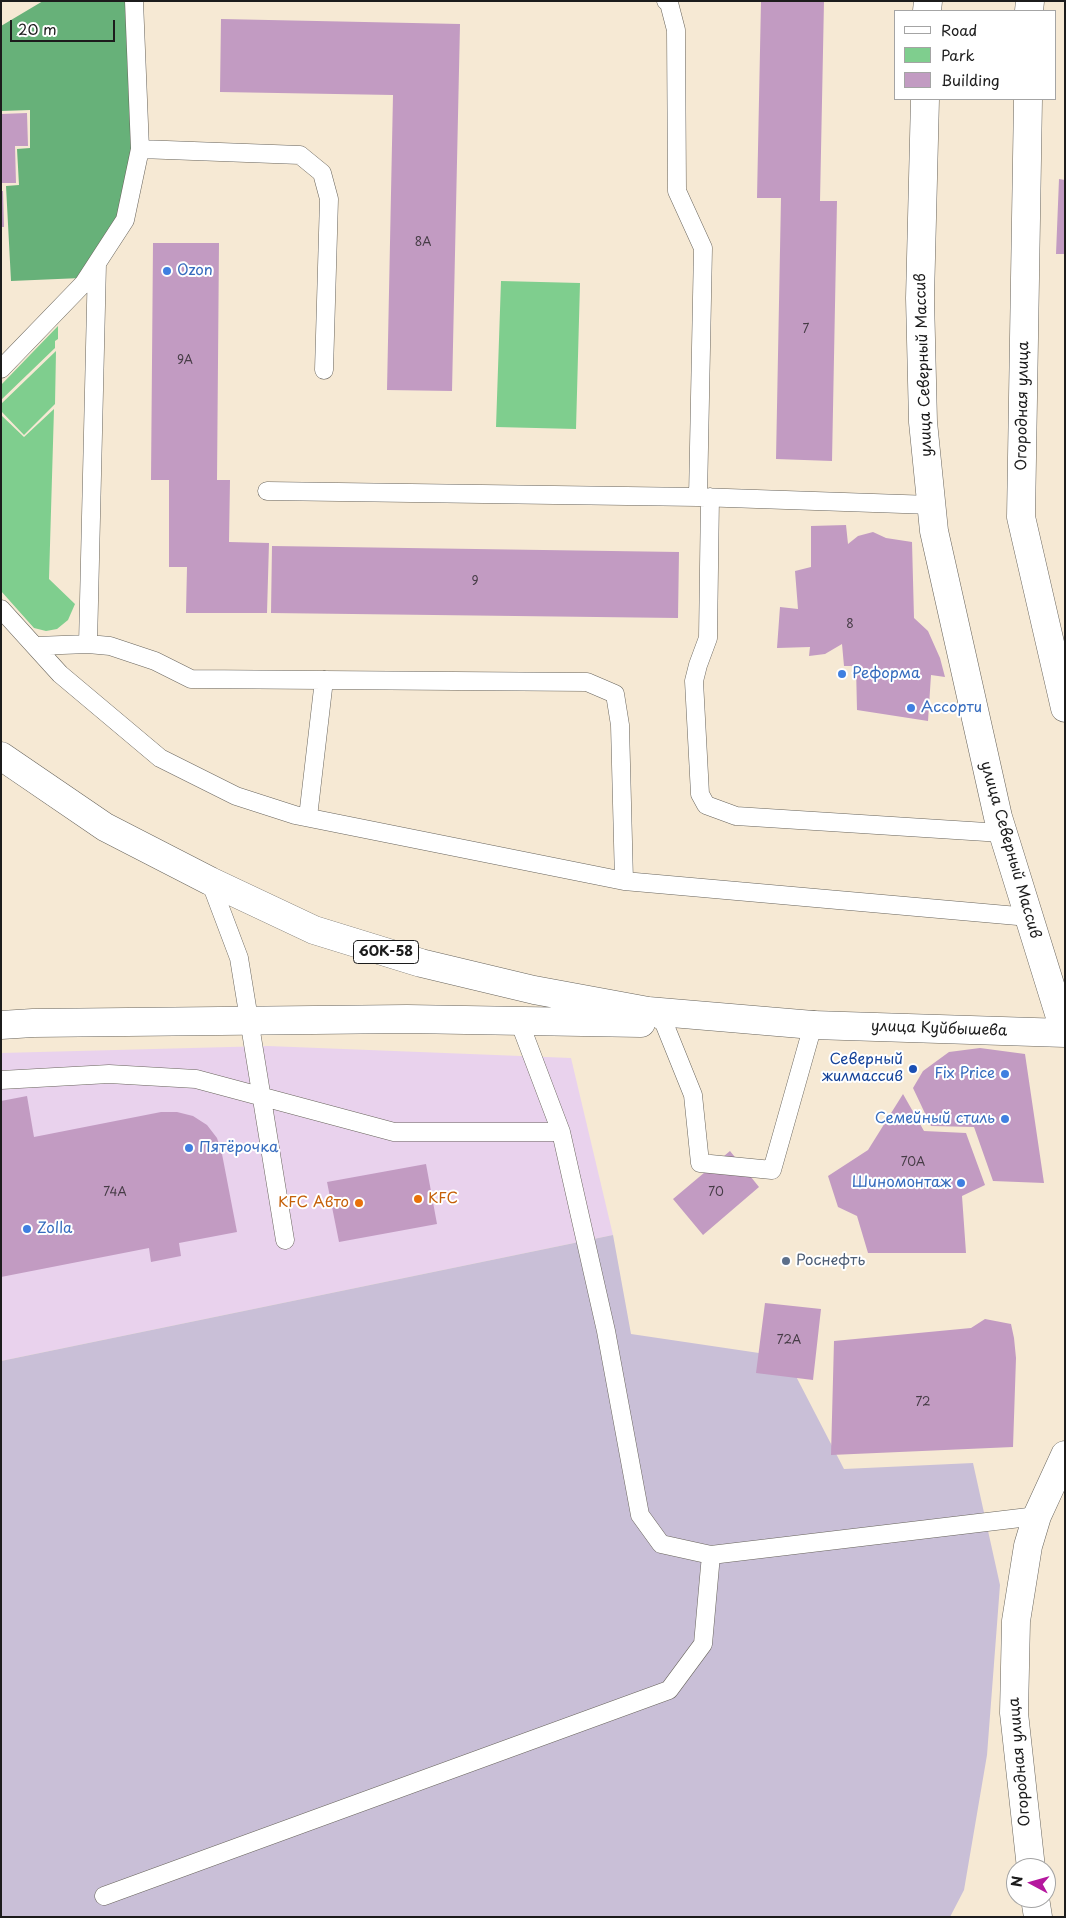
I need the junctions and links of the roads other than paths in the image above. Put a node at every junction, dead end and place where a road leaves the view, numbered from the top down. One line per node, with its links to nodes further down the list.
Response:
1 (134, 1): 5 (lane)
2 (666, 1): 10 (lane)
3 (925, 100): 11 (main road, улица Северный Массив)
4 (1028, 100): 16 (main road, Огородная улица)
5 (140, 149): 6 (lane); 8 (lane)
6 (97, 263): 7 (lane); 13 (lane)
7 (1, 368)
8 (324, 370)
9 (267, 492): 10 (lane)
10 (704, 497): 11 (lane); 19 (lane)
11 (932, 505): 19 (main road, улица Северный Массив)
12 (1, 609): 14 (lane)
13 (88, 644): 14 (lane); 15 (lane)
14 (36, 646): 18 (lane)
15 (324, 680): 18 (lane); 21 (lane)
16 (1065, 708)
17 (1, 756): 20 (main road, 60К-58)
18 (308, 817): 21 (lane)
19 (1002, 832): 22 (main road, улица Северный Массив)
20 (210, 881): 23 (main road, 60К-58); 24 (lane)
21 (624, 881): 22 (lane)
22 (1029, 917): 28 (main road, улица Северный Массив)
23 (656, 1017): 25 (main road); 27 (main road, 60К-58); 27 (lane)
24 (250, 1021): 25 (main road); 26 (main road); 30 (lane)
25 (519, 1021): 31 (lane)
26 (1, 1025)
27 (813, 1025): 28 (main road, улица Куйбышева)
28 (1065, 1033)
29 (1, 1080): 30 (lane)
30 (262, 1096): 31 (lane); 32 (lane)
31 (561, 1132): 35 (lane)
32 (285, 1240)
33 (1065, 1454): 34 (main road, Огородная улица)
34 (1037, 1516): 35 (lane); 36 (main road, Огородная улица)
35 (711, 1555): 37 (lane)
36 (1030, 1858)
37 (104, 1896)

